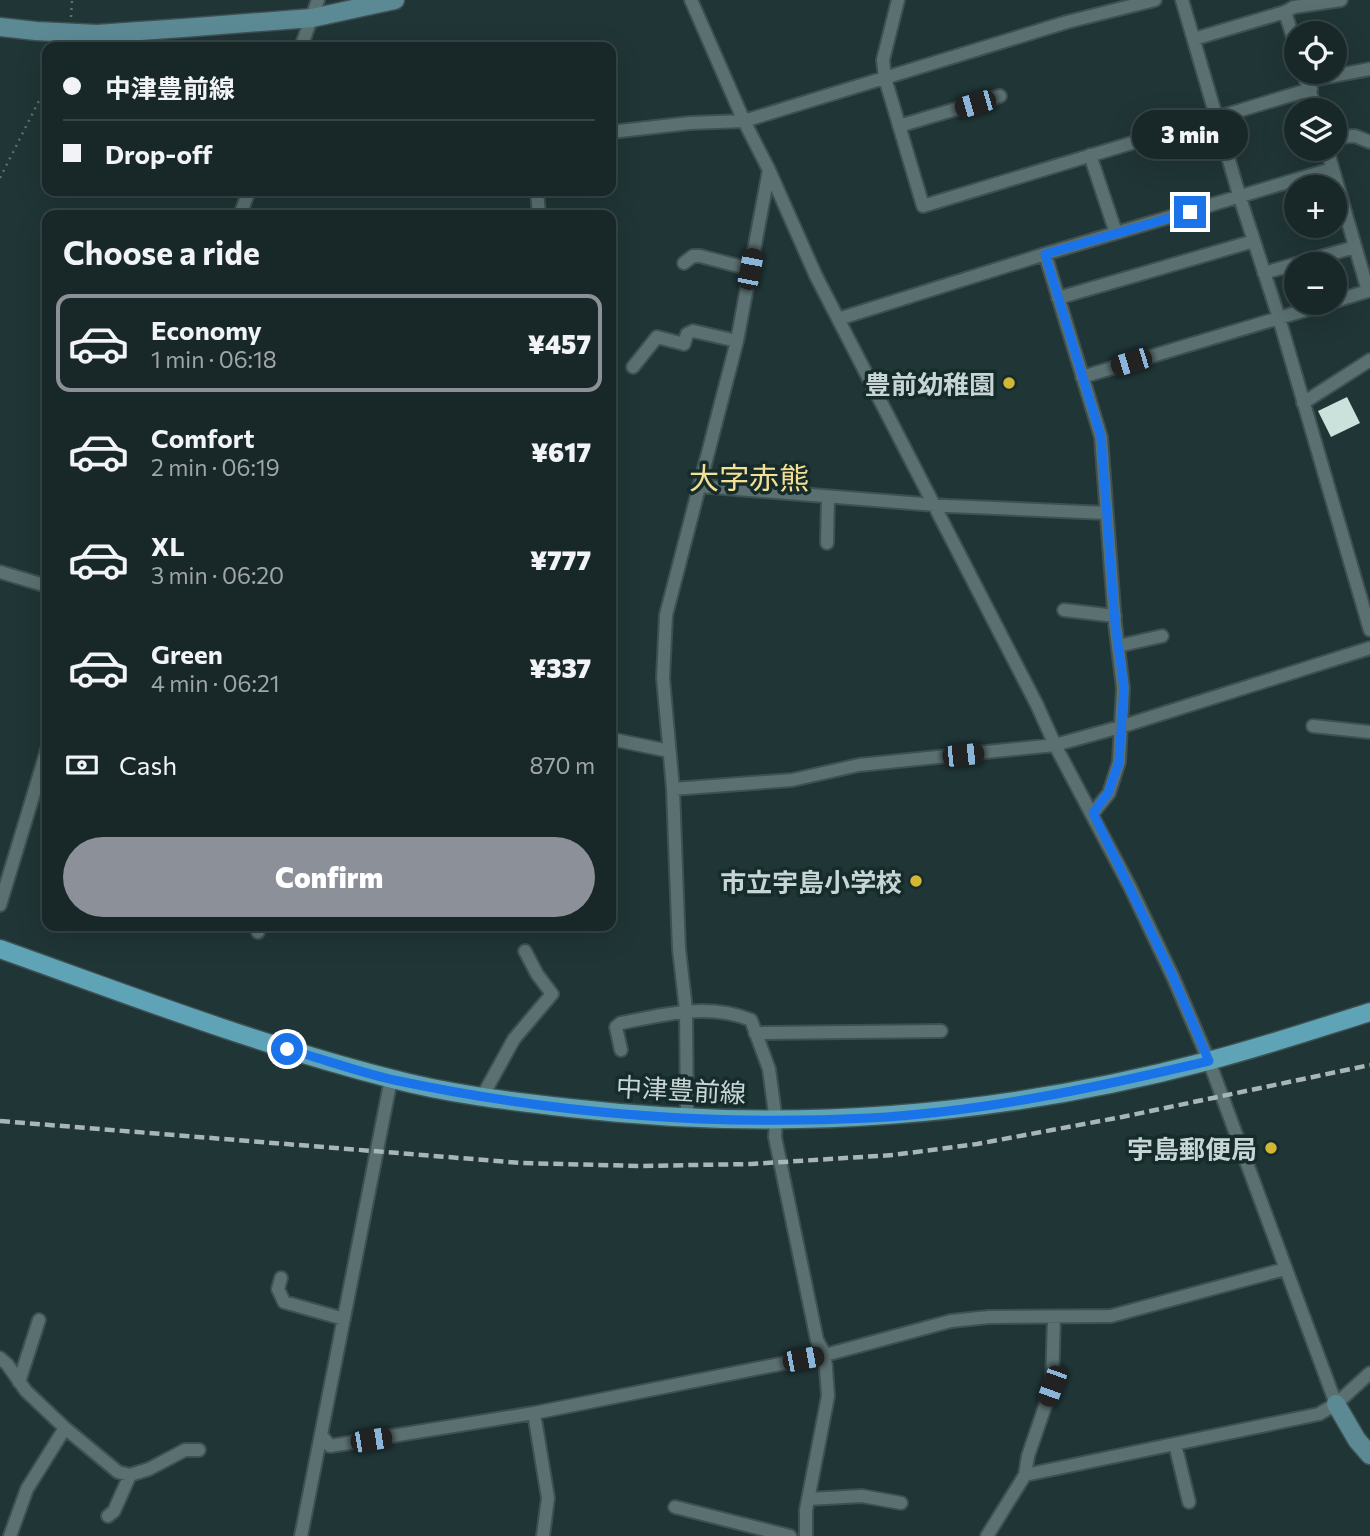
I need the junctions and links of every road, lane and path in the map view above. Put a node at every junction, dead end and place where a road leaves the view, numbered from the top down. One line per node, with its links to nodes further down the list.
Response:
1 (318, 0): 9 (street)
2 (395, 0): 9 (street)
3 (691, 0): 21 (street)
4 (898, 0): 16 (street)
5 (1155, 0): 16 (street)
6 (1182, 0): 12 (street)
7 (1341, 0): 8 (street)
8 (1285, 12): 10 (street); 12 (street)
9 (312, 18): 11 (street); 13 (street)
10 (1288, 21)
11 (0, 27)
12 (1194, 39): 20 (street)
13 (303, 42)
14 (1370, 69): 15 (street)
15 (1347, 73)
16 (885, 78): 21 (street); 22 (street)
17 (1299, 84): 20 (street)
18 (42, 95): 30 (path)
19 (1000, 96): 22 (street)
20 (1216, 117): 26 (street); 31 (street)
21 (744, 121): 23 (street); 29 (street)
22 (899, 126): 26 (street)
23 (616, 131)
24 (1347, 136): 25 (street)
25 (1370, 142)
26 (1090, 155): 32 (street)
27 (1330, 161): 28 (street)
28 (1332, 169): 31 (street); 34 (street)
29 (769, 170): 37 (street); 43 (street)
30 (0, 178)
31 (1240, 198): 32 (street); 33 (street)
32 (1116, 233): 35 (street)
33 (1254, 241): 38 (street); 40 (street)
34 (1355, 247): 38 (street); 39 (street)
35 (1045, 254): 40 (street); 43 (street)
36 (684, 264): 37 (street)
37 (750, 269): 44 (street)
38 (1264, 273): 42 (street)
39 (1347, 297)
40 (1058, 298): 47 (street)
41 (1289, 315): 42 (street)
42 (1279, 318): 47 (street); 48 (street)
43 (838, 319): 51 (street)
44 (737, 341): 46 (street); 49 (street)
45 (1370, 360): 48 (street)
46 (633, 367)
47 (1082, 377): 52 (street)
48 (1303, 402): 58 (street)
49 (699, 486): 50 (street); 67 (street)
50 (828, 497): 51 (street); 53 (street)
51 (932, 504): 52 (street); 66 (street)
52 (1106, 513): 57 (street)
53 (827, 542)
54 (0, 572): 55 (street)
55 (42, 585)
56 (1063, 610): 57 (street)
57 (1115, 616): 60 (street)
58 (1370, 630)
59 (1162, 636): 60 (street)
60 (1118, 646): 63 (street)
61 (1370, 648): 63 (street)
62 (1313, 726): 64 (street)
63 (1120, 727): 66 (street); 70 (street)
64 (1370, 732)
65 (616, 741): 67 (street)
66 (1055, 745): 69 (street); 70 (street)
67 (669, 751): 69 (street)
68 (42, 766): 71 (street)
69 (673, 789): 74 (street)
70 (1093, 813): 79 (street)
71 (0, 905)
72 (0, 948): 80 (main road, 中津豊前線)
73 (525, 951): 81 (street)
74 (685, 1010): 77 (street); 78 (street); 82 (street)
75 (1370, 1012): 79 (main road, 中津豊前線)
76 (941, 1031): 77 (street)
77 (755, 1033): 83 (street)
78 (621, 1051)
79 (1209, 1061): 83 (main road, 中津豊前線); 84 (street)
80 (391, 1079): 81 (main road, 中津豊前線); 87 (street)
81 (482, 1097): 82 (main road, 中津豊前線)
82 (687, 1118): 83 (main road, 中津豊前線)
83 (776, 1121): 89 (street)
84 (1285, 1269): 86 (street); 93 (street)
85 (281, 1279): 87 (street)
86 (1054, 1317): 89 (street); 101 (street)
87 (344, 1319): 96 (street)
88 (39, 1320): 92 (street)
89 (825, 1355): 94 (street); 102 (street)
90 (0, 1358): 92 (street)
91 (1370, 1373): 93 (street)
92 (19, 1382): 95 (street)
93 (1336, 1405): 97 (street); 99 (street)
94 (534, 1413): 96 (street); 109 (street)
95 (65, 1428): 100 (street); 107 (street)
96 (322, 1436): 108 (street)
97 (1175, 1444): 101 (street); 103 (street)
98 (199, 1450): 100 (street)
99 (1370, 1455)
100 (130, 1475): 106 (street)
101 (1025, 1475): 112 (street)
102 (808, 1499): 104 (street); 111 (street)
103 (1189, 1502)
104 (901, 1503)
105 (676, 1507): 110 (street)
106 (108, 1516)
107 (10, 1536)
108 (301, 1536)
109 (543, 1536)
110 (790, 1536)
111 (806, 1536)
112 (987, 1536)

